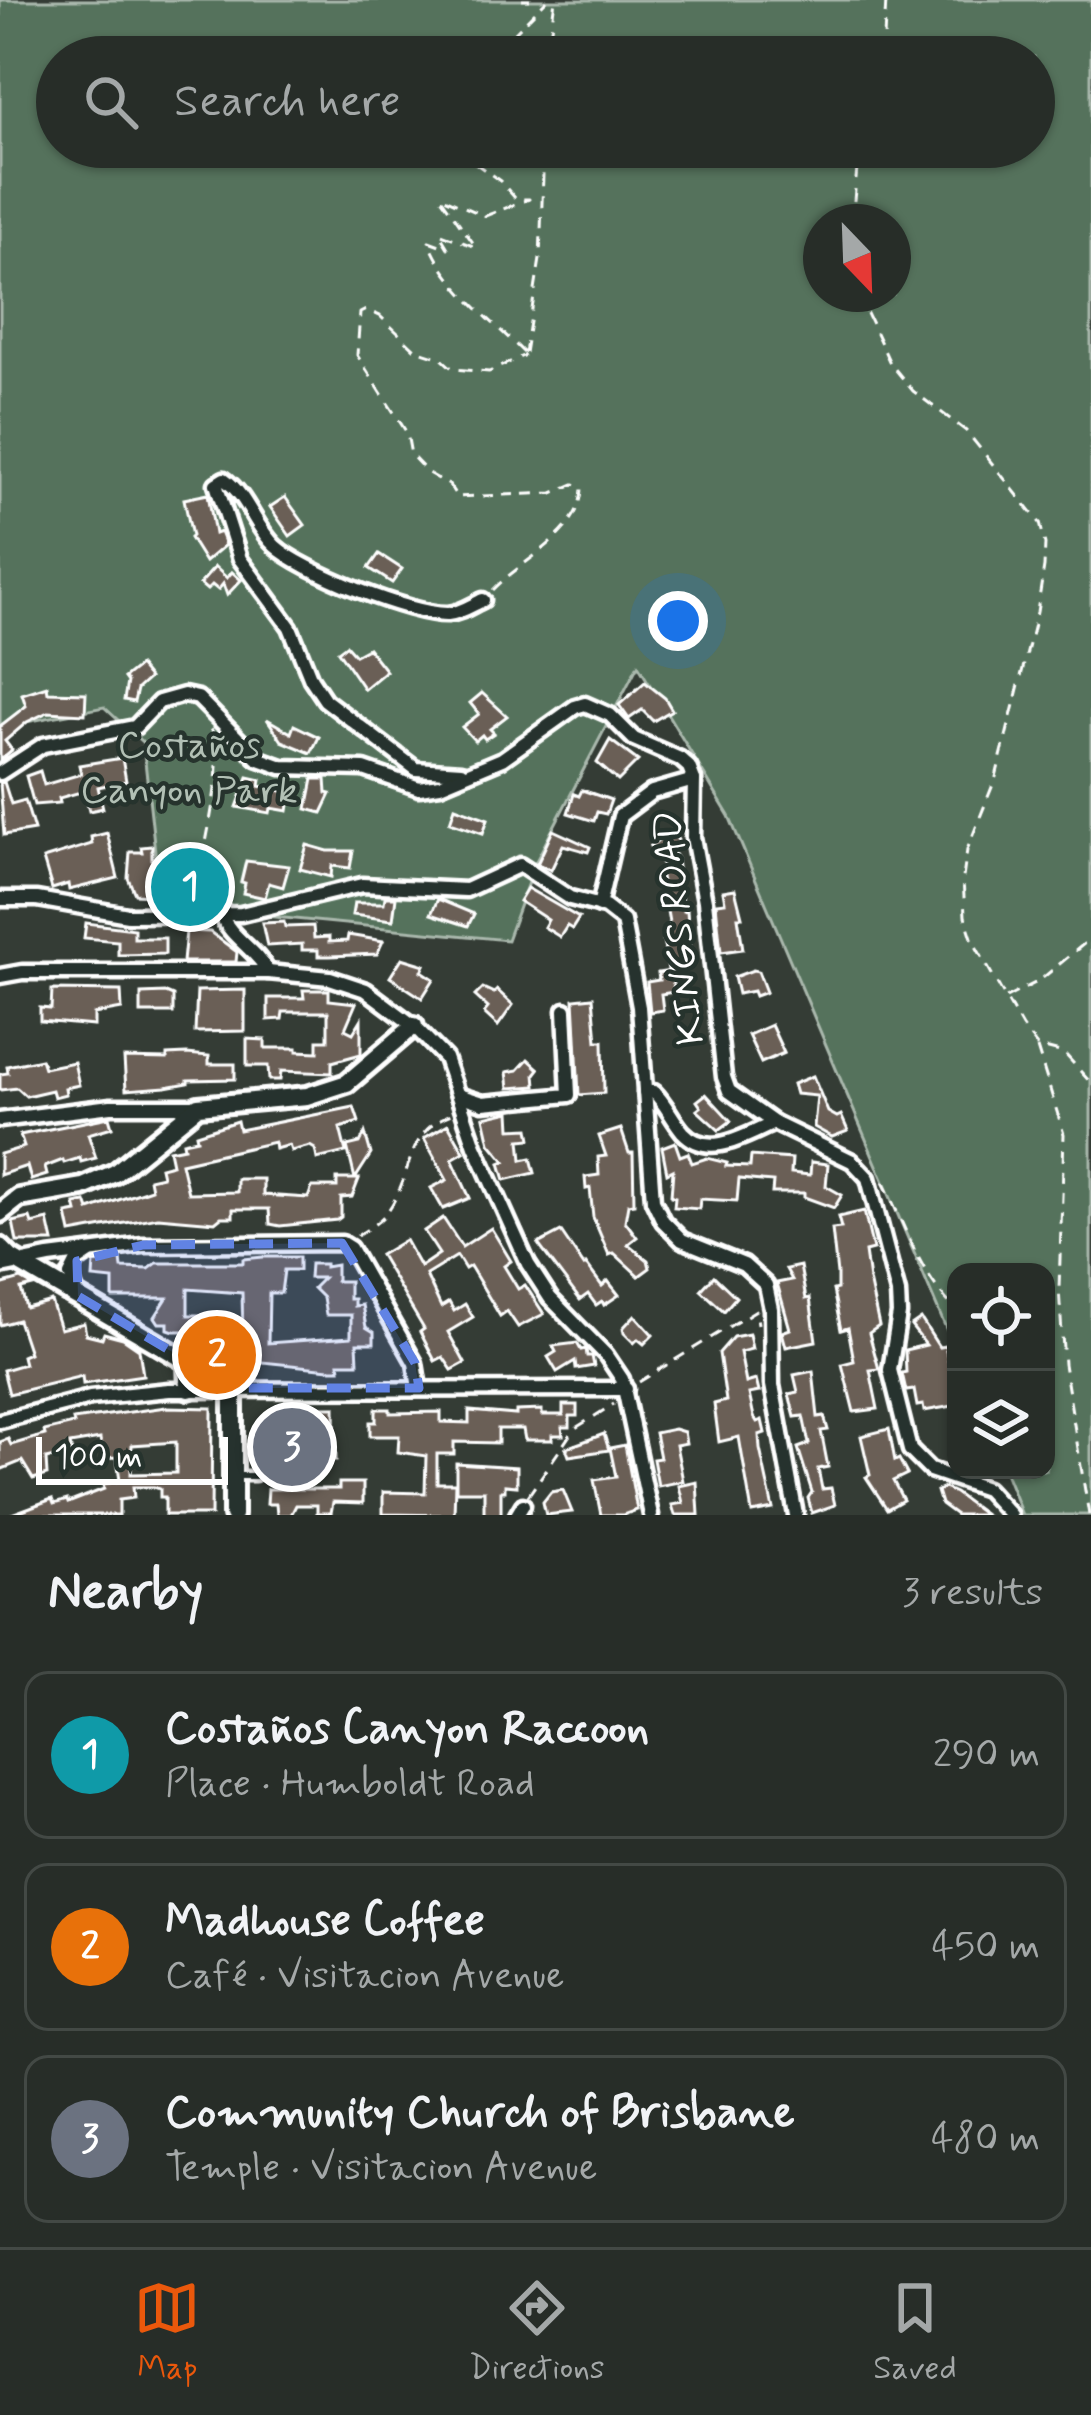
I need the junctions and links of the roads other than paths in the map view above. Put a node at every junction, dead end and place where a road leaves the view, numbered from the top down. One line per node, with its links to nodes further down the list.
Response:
1 (483, 600): 2 (street)
2 (481, 770): 3 (street, KINGS ROAD); 4 (street, KINGS ROAD)
3 (0, 773)
4 (694, 780): 6 (street); 17 (street, KINGS ROAD)
5 (0, 899): 7 (street)
6 (599, 906): 7 (street); 12 (street)
7 (221, 914): 8 (street)
8 (268, 972): 9 (street); 11 (street)
9 (0, 976)
10 (565, 1010): 14 (street)
11 (415, 1027): 13 (street); 15 (street)
12 (644, 1092): 17 (street); 35 (street)
13 (458, 1095): 14 (street); 18 (street)
14 (483, 1103): 18 (street)
15 (198, 1106): 16 (street); 19 (street)
16 (0, 1120)
17 (774, 1124): 36 (street, KINGS ROAD)
18 (468, 1125): 29 (street)
19 (0, 1213)
20 (0, 1247): 22 (street)
21 (94, 1251): 22 (street); 24 (street); 27 (street)
22 (19, 1262): 23 (street); 24 (street)
23 (0, 1267)
24 (78, 1296): 25 (street)
25 (188, 1362): 26 (street); 28 (street)
26 (233, 1388): 27 (street); 28 (street); 31 (street)
27 (419, 1388): 29 (street)
28 (189, 1389): 30 (street)
29 (626, 1390): 34 (street)
30 (0, 1421)
31 (233, 1476): 32 (lane); 33 (street)
32 (255, 1476)
33 (233, 1515)
34 (651, 1515)
35 (796, 1515)
36 (1010, 1515)

